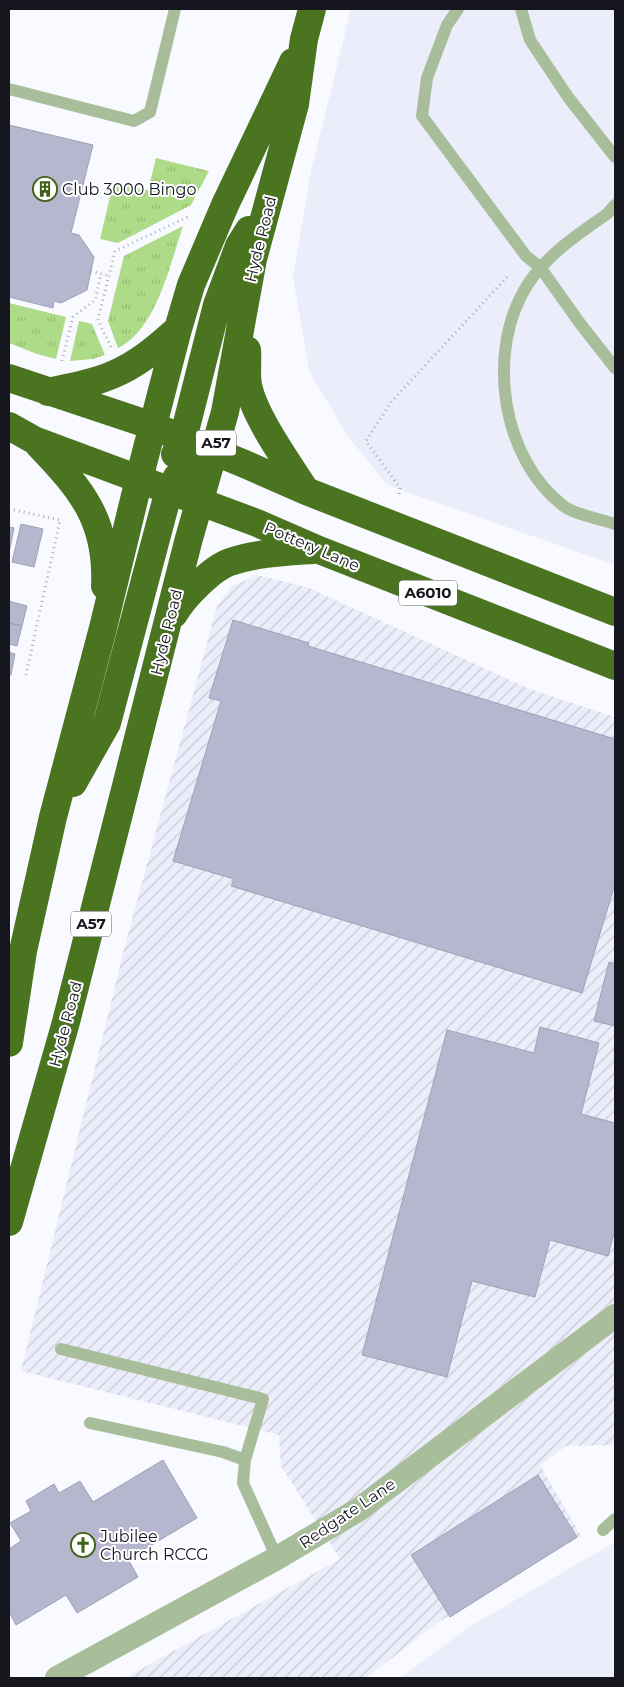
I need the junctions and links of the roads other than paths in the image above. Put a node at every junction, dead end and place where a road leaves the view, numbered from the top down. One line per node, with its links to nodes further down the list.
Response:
1 (175, 9): 6 (lane)
2 (312, 9): 5 (highway, Hyde Road / A57)
3 (458, 9): 11 (lane)
4 (521, 9): 7 (lane)
5 (304, 39): 8 (highway, Hyde Road / A57); 12 (highway, Hyde Road / A57)
6 (9, 89)
7 (615, 157)
8 (271, 195): 10 (highway, Hyde Road / A57); 18 (highway, A57)
9 (615, 205): 11 (lane)
10 (253, 258): 20 (highway, Hyde Road / A57); 23 (highway, A57)
11 (540, 267): 13 (lane); 25 (lane)
12 (178, 329): 15 (highway); 17 (highway, Hyde Road / A57)
13 (615, 368)
14 (9, 378): 15 (highway)
15 (54, 380): 17 (highway)
16 (9, 426): 19 (highway, Pottery Lane / A6010)
17 (153, 426): 18 (highway); 21 (highway, Hyde Road / A57)
18 (184, 439): 20 (highway); 21 (highway, A57)
19 (34, 440): 21 (highway, Pottery Lane / A6010); 29 (highway, A57)
20 (214, 452): 22 (highway, A57); 23 (highway); 24 (highway, Hyde Road / A57)
21 (139, 479): 22 (highway, Pottery Lane / A6010); 29 (highway, Hyde Road / A57)
22 (169, 490): 24 (highway, Pottery Lane / A6010); 31 (highway, A57)
23 (306, 491): 27 (highway)
24 (200, 501): 26 (highway, Pottery Lane / A6010); 28 (highway, Hyde Road / A57)
25 (615, 524)
26 (320, 550): 28 (highway); 30 (highway, Pottery Lane / A6010)
27 (615, 612)
28 (168, 624): 34 (highway, Hyde Road / A57)
29 (104, 628): 31 (highway, Hyde Road / A57)
30 (615, 666)
31 (53, 817): 32 (highway, Hyde Road / A57)
32 (16, 949): 33 (highway, Hyde Road / A57)
33 (9, 1043)
34 (9, 1222)
35 (615, 1316): 41 (street, Redgate Lane)
36 (61, 1349): 38 (lane)
37 (90, 1423): 38 (lane)
38 (244, 1460): 41 (lane)
39 (615, 1519): 40 (lane)
40 (603, 1530)
41 (277, 1558): 42 (street, Redgate Lane)
42 (57, 1678)

